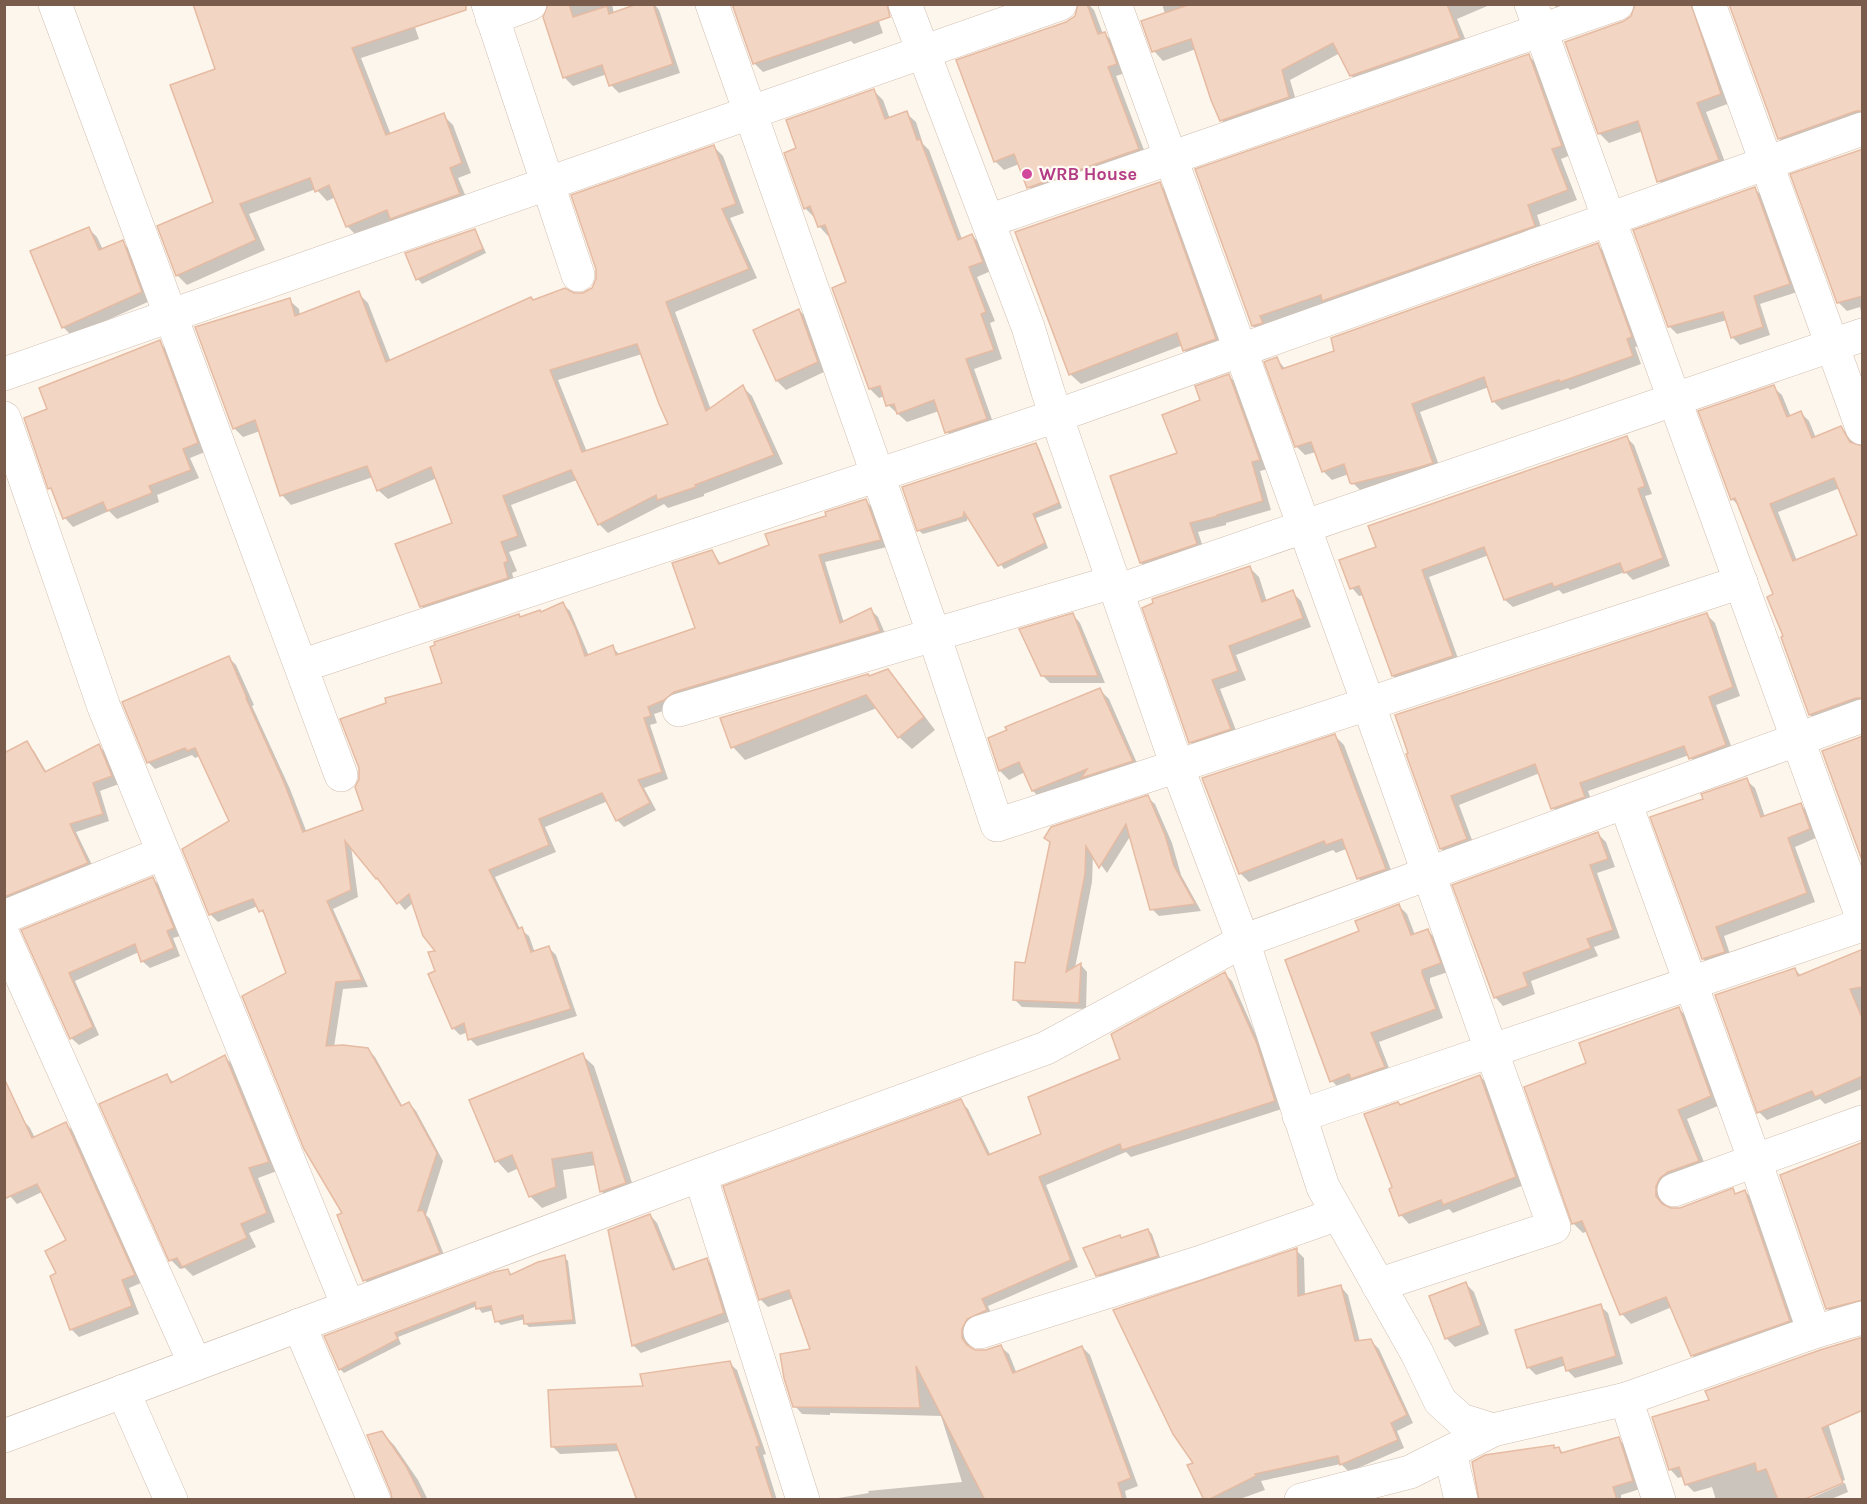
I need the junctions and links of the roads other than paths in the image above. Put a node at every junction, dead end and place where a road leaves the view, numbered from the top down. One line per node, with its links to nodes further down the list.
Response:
1 (55, 4): 20 (street)
2 (530, 4): 9 (street)
3 (712, 4): 12 (street)
4 (905, 4): 11 (street)
5 (1060, 4): 11 (street)
6 (1115, 4): 14 (street)
7 (1617, 4): 10 (street)
8 (1708, 4): 15 (street)
9 (490, 11): 16 (street)
10 (1535, 18): 14 (street); 17 (street)
11 (923, 53): 12 (street); 18 (street)
12 (750, 113): 16 (street); 28 (street)
13 (1863, 129): 15 (street)
14 (1171, 158): 18 (street); 22 (street)
15 (1766, 163): 17 (street); 21 (street)
16 (548, 184): 19 (street); 20 (street)
17 (1609, 219): 22 (street); 24 (street)
18 (988, 221): 25 (street)
19 (578, 275)
20 (171, 316): 23 (street); 33 (street)
21 (1848, 341): 24 (street); 27 (street)
22 (1240, 350): 25 (street); 29 (street)
23 (4, 374)
24 (1674, 400): 29 (street); 30 (street)
25 (1056, 416): 28 (street); 31 (street)
26 (4, 418): 41 (street)
27 (1863, 428)
28 (878, 475): 32 (street); 33 (street)
29 (1304, 527): 31 (street); 34 (street)
30 (1741, 582): 34 (street); 37 (street)
31 (1115, 586): 32 (street); 38 (street)
32 (934, 635): 35 (street); 38 (street)
33 (301, 666): 39 (street)
34 (1368, 703): 38 (street); 42 (street)
35 (679, 710)
36 (1863, 716): 37 (street)
37 (1798, 740): 40 (street); 44 (street)
38 (1177, 766): 47 (street)
39 (341, 775)
40 (1625, 802): 42 (street); 48 (street)
41 (163, 853): 43 (street); 57 (street)
42 (1429, 873): 47 (street); 49 (street)
43 (4, 917)
44 (1863, 917)
45 (1863, 925): 48 (street)
46 (4, 937): 62 (street)
47 (1243, 941): 50 (street); 53 (street)
48 (1690, 983): 49 (street); 52 (street)
49 (1492, 1050): 50 (street); 56 (street)
50 (1299, 1116): 55 (street)
51 (1863, 1122): 52 (street)
52 (1755, 1161): 54 (street); 61 (street)
53 (700, 1175): 57 (street); 70 (street)
54 (1674, 1190)
55 (1338, 1214): 56 (street); 60 (street)
56 (1378, 1285): 65 (street)
57 (348, 1306): 59 (street)
58 (1863, 1318): 61 (street)
59 (299, 1325): 62 (street); 69 (street)
60 (980, 1332)
61 (1814, 1332): 64 (street)
62 (195, 1364): 63 (street)
63 (123, 1391): 66 (street); 68 (street)
64 (1626, 1399): 65 (street); 73 (street)
65 (1493, 1430): 67 (street)
66 (4, 1436)
67 (1450, 1452): 71 (street); 72 (street)
68 (171, 1500)
69 (375, 1500)
70 (803, 1500)
71 (1301, 1500)
72 (1461, 1500)
73 (1659, 1500)

